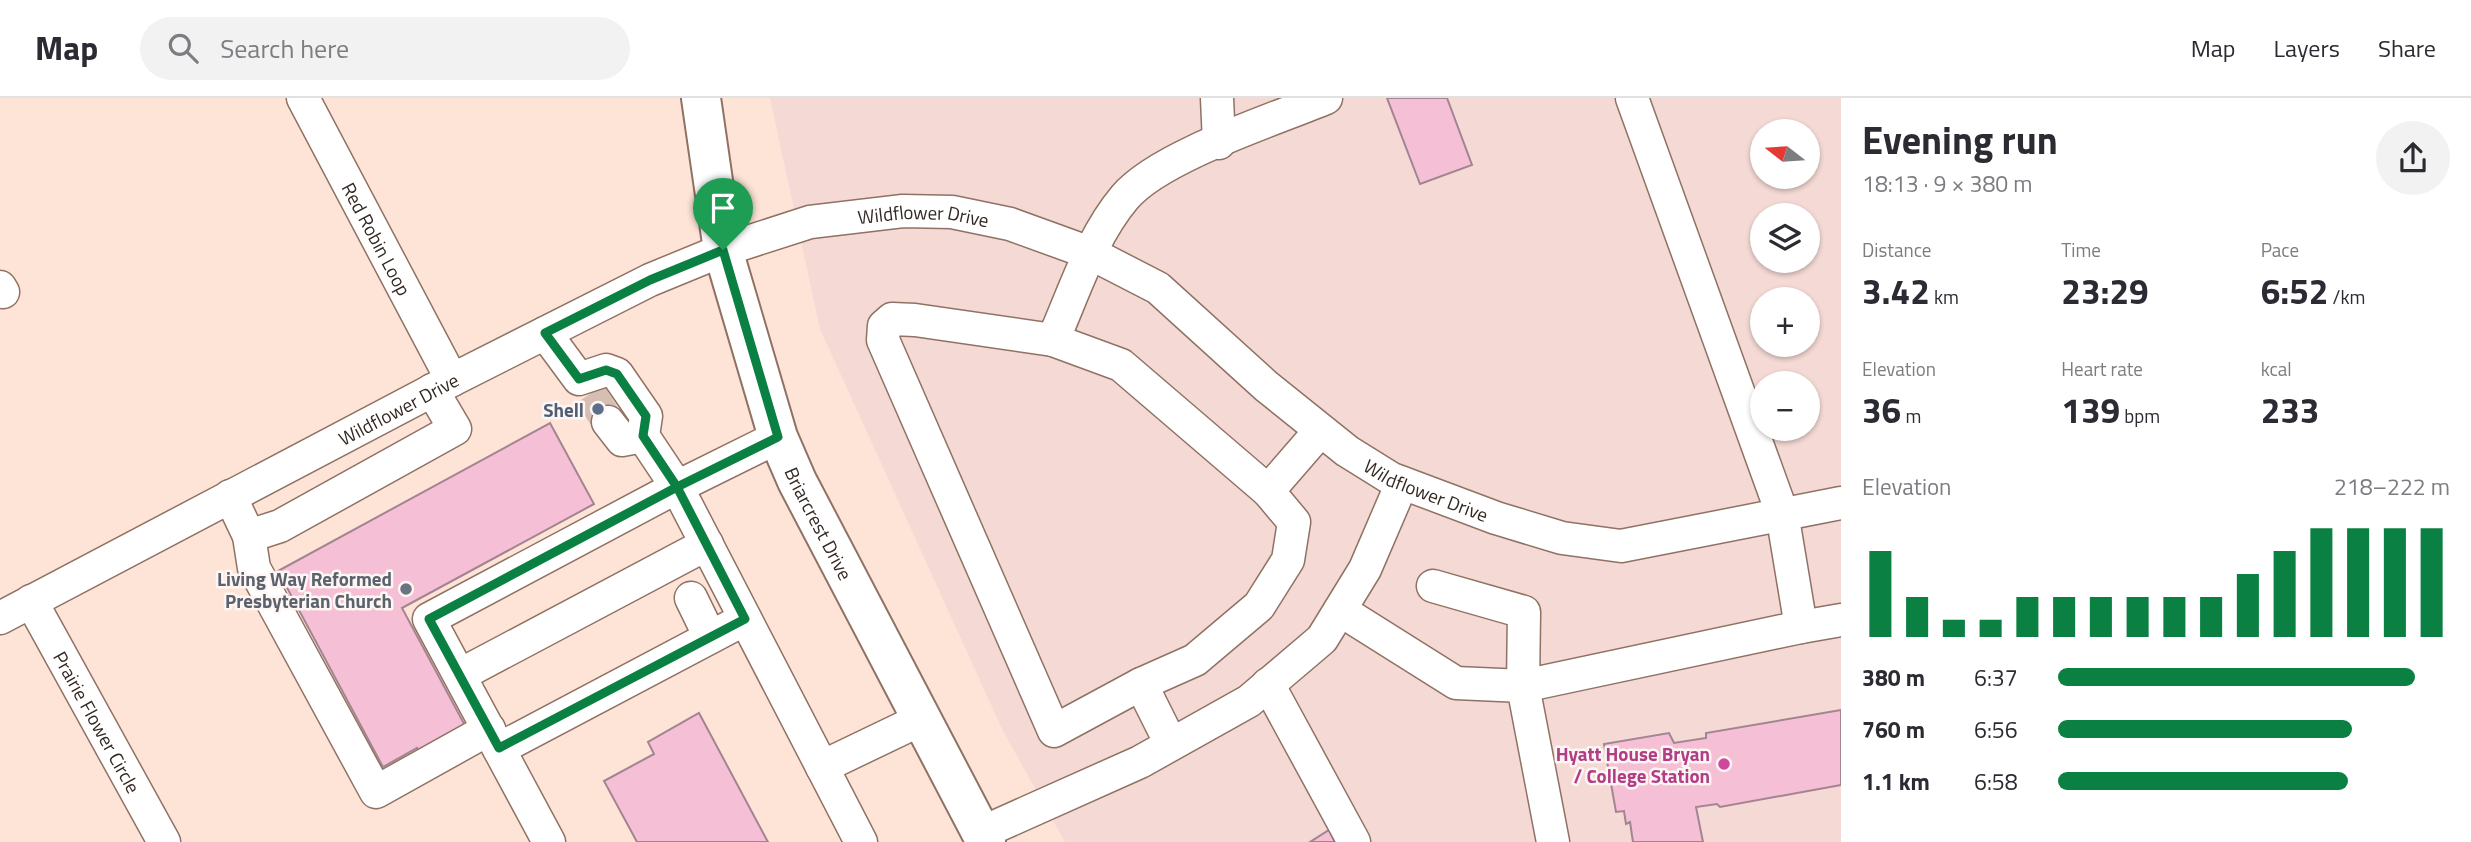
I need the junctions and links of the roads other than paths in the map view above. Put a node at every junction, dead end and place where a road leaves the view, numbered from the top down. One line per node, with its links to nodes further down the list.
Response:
1 (303, 98): 11 (street, Red Robin Loop)
2 (701, 98): 7 (main road, Briarcrest Drive)
3 (1217, 98): 6 (street)
4 (1326, 98): 6 (street)
5 (1632, 98): 21 (street)
6 (1219, 143): 8 (street)
7 (723, 250): 8 (street, Wildflower Drive); 9 (street, Wildflower Drive); 15 (main road, Briarcrest Drive)
8 (1090, 253): 10 (street); 13 (street, Wildflower Drive)
9 (545, 333): 11 (street, Wildflower Drive); 14 (street)
10 (1053, 340): 18 (street); 34 (street)
11 (442, 385): 19 (street, Wildflower Drive); 22 (street, Red Robin Loop)
12 (608, 422): 14 (street)
13 (1320, 431): 16 (street, Wildflower Drive); 18 (street)
14 (643, 436): 17 (street)
15 (778, 437): 17 (street); 37 (main road, Briarcrest Drive)
16 (1402, 483): 21 (street, Wildflower Drive); 27 (street)
17 (677, 487): 23 (street); 33 (street)
18 (1269, 491): 34 (street)
19 (230, 496): 22 (street); 26 (street, Wildflower Drive)
20 (1841, 503): 21 (street, Wildflower Drive)
21 (1782, 513): 31 (street)
22 (249, 536): 38 (street)
23 (706, 544): 24 (street); 29 (street)
24 (683, 581): 32 (street); 33 (street)
25 (1433, 586): 36 (street)
26 (31, 601): 28 (street, Wildflower Drive); 42 (street, Prairie Flower Circle)
27 (1340, 610): 35 (street); 36 (street)
28 (0, 618)
29 (745, 619): 32 (street); 40 (street)
30 (1841, 620): 31 (street)
31 (1801, 627): 36 (street)
32 (710, 637): 38 (street)
33 (460, 675): 38 (street)
34 (1141, 684): 39 (street)
35 (1268, 684): 39 (street); 45 (street)
36 (1523, 686): 46 (street)
37 (922, 719): 40 (street); 41 (main road, Briarcrest Drive)
38 (494, 739): 43 (street)
39 (1171, 744): 41 (street)
40 (822, 768): 44 (street)
41 (983, 837)
42 (164, 842)
43 (549, 842)
44 (861, 842)
45 (1354, 842)
46 (1553, 842)

